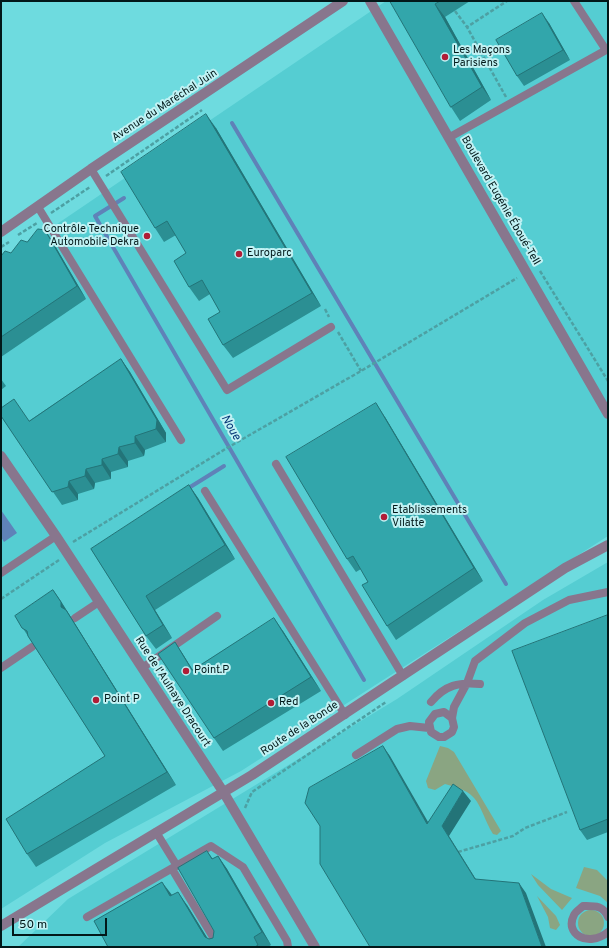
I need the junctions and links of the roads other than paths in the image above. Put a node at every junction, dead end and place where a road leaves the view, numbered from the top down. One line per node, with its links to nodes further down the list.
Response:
1 (343, 1): 6 (street, Avenue du Maréchal Juin)
2 (370, 1): 5 (street, Boulevard Eugénie Éboué-Tell)
3 (574, 1): 4 (lane)
4 (607, 49): 5 (lane)
5 (450, 137): 10 (street, Boulevard Eugénie Éboué-Tell)
6 (91, 169): 7 (street, Avenue du Maréchal Juin); 9 (lane)
7 (38, 207): 8 (street, Avenue du Maréchal Juin); 11 (lane)
8 (1, 232)
9 (333, 327)
10 (608, 414)
11 (181, 440)
12 (1, 456): 15 (street, Rue de l'Aulnaye Dracourt)
13 (276, 464): 25 (lane)
14 (205, 491): 29 (lane)
15 (56, 536): 17 (lane); 19 (street, Rue de l'Aulnaye Dracourt)
16 (608, 545): 25 (street, Route de la Bonde)
17 (1, 572)
18 (608, 592): 26 (lane)
19 (99, 602): 21 (lane); 24 (street, Rue de l'Aulnaye Dracourt)
20 (217, 616): 24 (lane)
21 (75, 618)
22 (32, 647): 23 (lane)
23 (1, 668)
24 (142, 668): 33 (street, Rue de l'Aulnaye Dracourt)
25 (403, 676): 29 (street, Route de la Bonde)
26 (467, 683): 27 (lane); 28 (lane); 30 (lane)
27 (480, 684)
28 (431, 702)
29 (344, 715): 33 (street, Route de la Bonde)
30 (452, 718): 31 (lane); 31 (lane)
31 (429, 728): 32 (lane)
32 (356, 755)
33 (224, 793): 34 (street, Route de la Bonde); 42 (street, Rue de l'Aulnaye Dracourt)
34 (156, 832): 35 (lane); 38 (street, Route de la Bonde)
35 (174, 867): 36 (lane); 40 (lane); 41 (lane)
36 (87, 917)
37 (608, 917): 39 (lane)
38 (1, 926)
39 (608, 932)
40 (219, 947)
41 (288, 947)
42 (315, 947)

